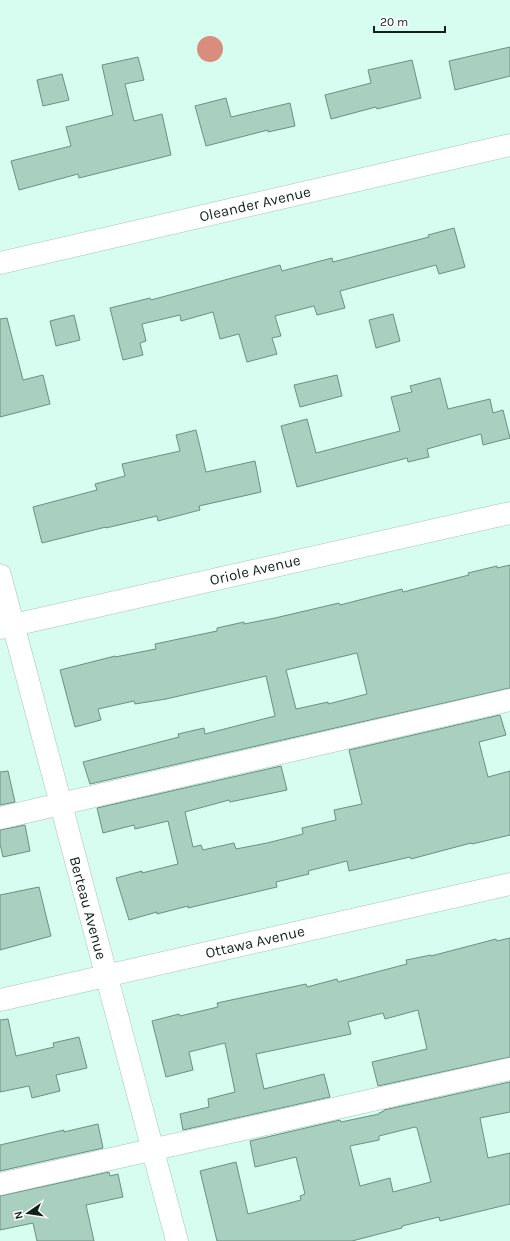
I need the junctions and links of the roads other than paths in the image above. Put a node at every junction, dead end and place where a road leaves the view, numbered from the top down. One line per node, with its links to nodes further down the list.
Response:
1 (510, 145): 2 (street, Oleander Avenue)
2 (0, 263)
3 (510, 513): 5 (street, Oriole Avenue)
4 (0, 575): 5 (street, Berteau Avenue)
5 (7, 626): 7 (street, Berteau Avenue)
6 (510, 700): 7 (street)
7 (61, 804): 8 (street); 10 (street, Berteau Avenue)
8 (0, 818)
9 (510, 884): 10 (street, Ottawa Avenue)
10 (106, 976): 11 (street, Ottawa Avenue); 13 (street, Berteau Avenue)
11 (0, 1000)
12 (510, 1069): 13 (street)
13 (153, 1150): 14 (street); 15 (street, Berteau Avenue)
14 (0, 1184)
15 (177, 1241)

